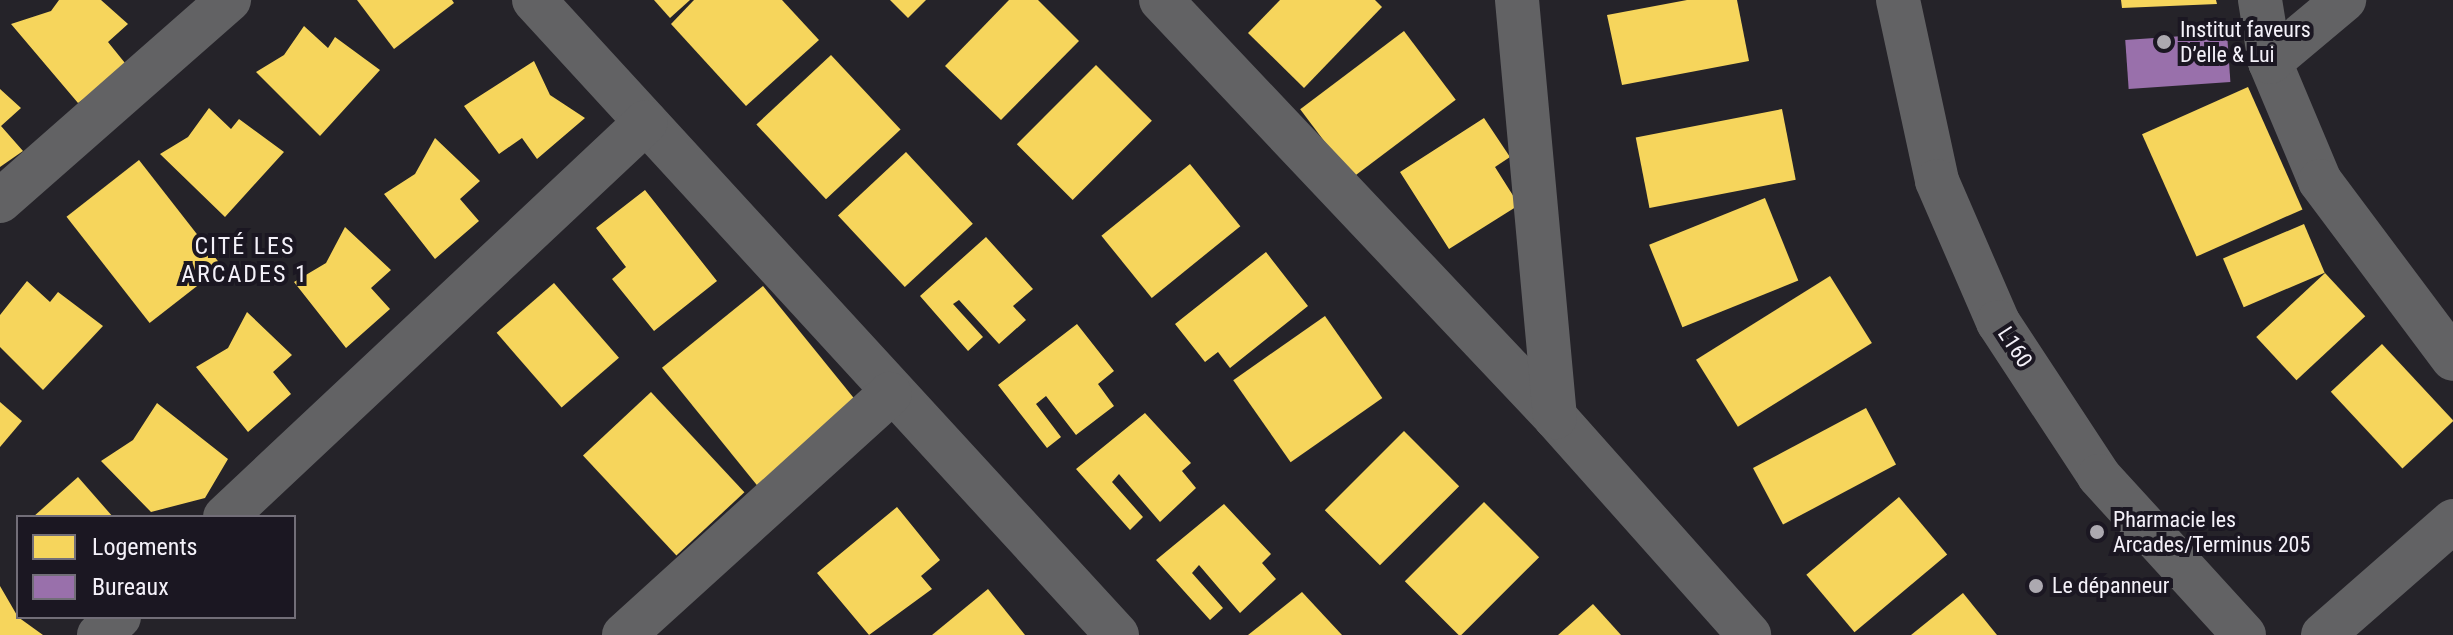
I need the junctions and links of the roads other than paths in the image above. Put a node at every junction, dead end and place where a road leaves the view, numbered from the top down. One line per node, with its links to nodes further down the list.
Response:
1 (229, 0): 10 (street)
2 (534, 0): 9 (street)
3 (1161, 0): 13 (street)
4 (1517, 0): 13 (street)
5 (1898, 0): 21 (street, L160)
6 (2260, 0): 8 (street)
7 (2344, 0): 8 (street)
8 (2270, 62): 11 (street)
9 (646, 122): 12 (street); 14 (street)
10 (0, 201)
11 (2453, 359)
12 (890, 394): 18 (street); 19 (street)
13 (1555, 417): 20 (street)
14 (227, 515)
15 (2453, 521): 22 (street)
16 (117, 619): 17 (street)
17 (99, 635)
18 (624, 635)
19 (1117, 635)
20 (1749, 635)
21 (2244, 635)
22 (2323, 635)

